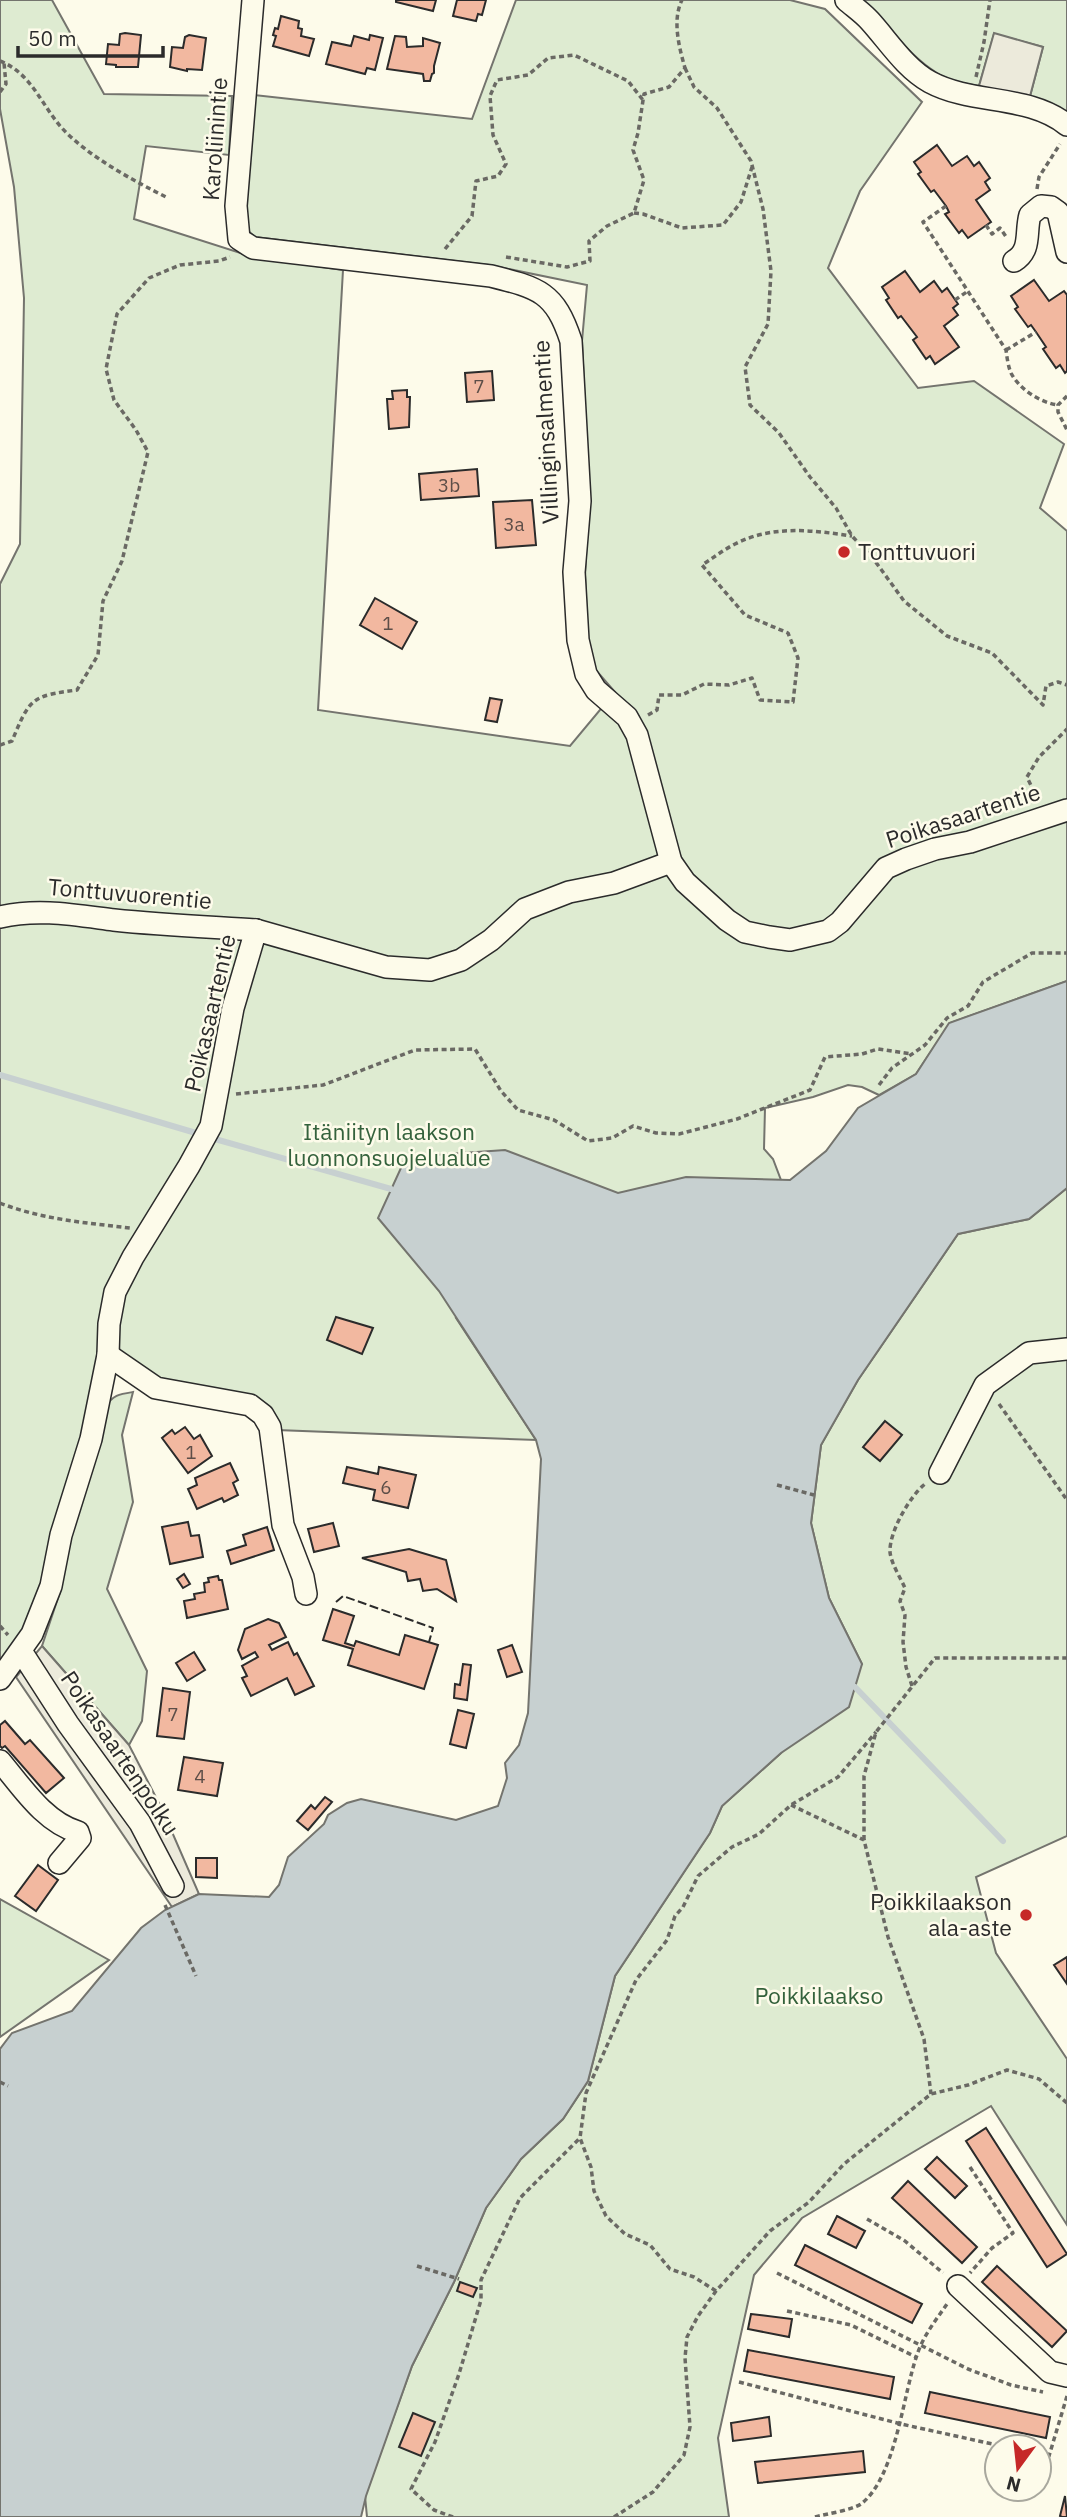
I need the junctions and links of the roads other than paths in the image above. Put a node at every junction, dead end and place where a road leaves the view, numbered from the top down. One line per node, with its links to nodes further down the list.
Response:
1 (253, 0): 4 (street, Karoliinintie)
2 (846, 0): 3 (street)
3 (1065, 132)
4 (246, 243): 8 (street, Villinginsalmentie)
5 (1067, 252): 6 (street)
6 (1017, 259)
7 (1059, 812): 8 (street, Poikasaartentie)
8 (671, 862): 10 (street, Poikasaartentie)
9 (0, 916): 10 (street, Tonttuvuorentie)
10 (256, 930): 12 (street, Poikasaartentie)
11 (1067, 1349): 13 (street)
12 (108, 1355): 14 (street); 15 (street, Poikasaartentie)
13 (940, 1473)
14 (306, 1594)
15 (21, 1651): 16 (street, Poikasaartentie); 19 (street, Poikasaartenpolku)
16 (0, 1679)
17 (0, 1761): 18 (street)
18 (59, 1863)
19 (169, 1895)
20 (958, 2286): 21 (street)
21 (1061, 2385)

